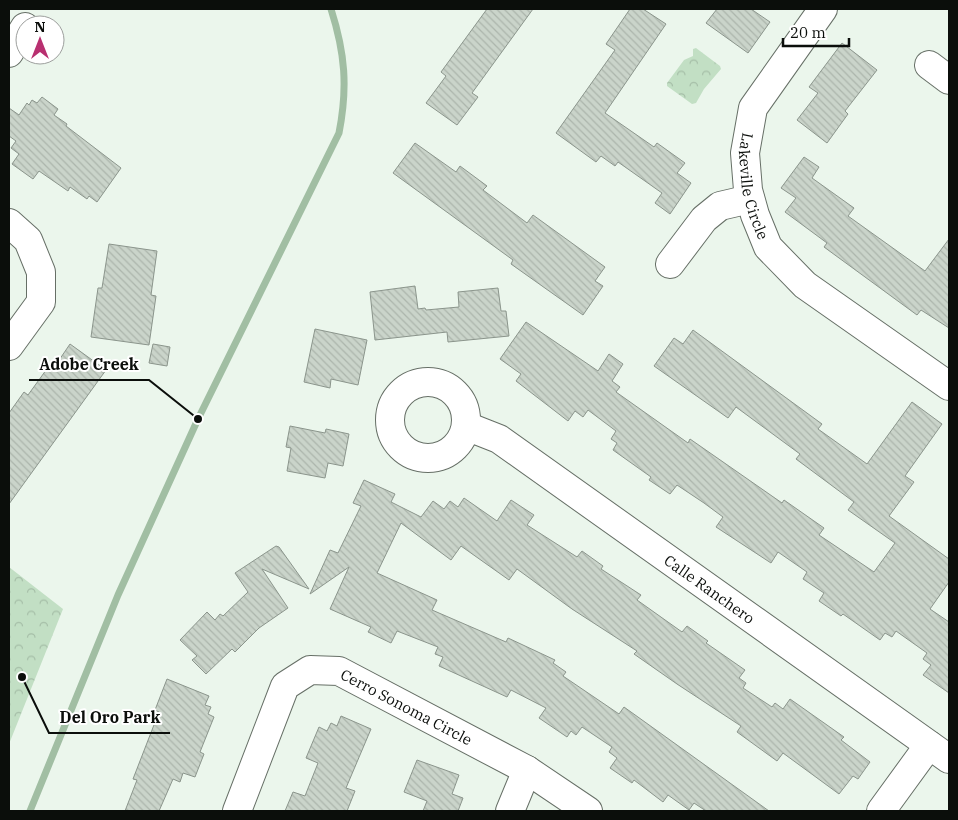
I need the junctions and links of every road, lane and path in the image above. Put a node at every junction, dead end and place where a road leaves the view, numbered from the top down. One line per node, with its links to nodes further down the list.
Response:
1 (823, 9): 2 (street, Lakeville Circle)
2 (750, 199): 4 (street); 6 (street, Lakeville Circle)
3 (9, 223): 5 (street)
4 (670, 264)
5 (9, 346)
6 (949, 386)
7 (466, 426): 8 (street, Calle Ranchero)
8 (939, 752): 13 (street)
9 (528, 770): 10 (street, Cerro Sonoma Circle); 11 (street); 12 (street, Cerro Sonoma Circle)
10 (237, 811)
11 (510, 811)
12 (588, 811)
13 (881, 811)

